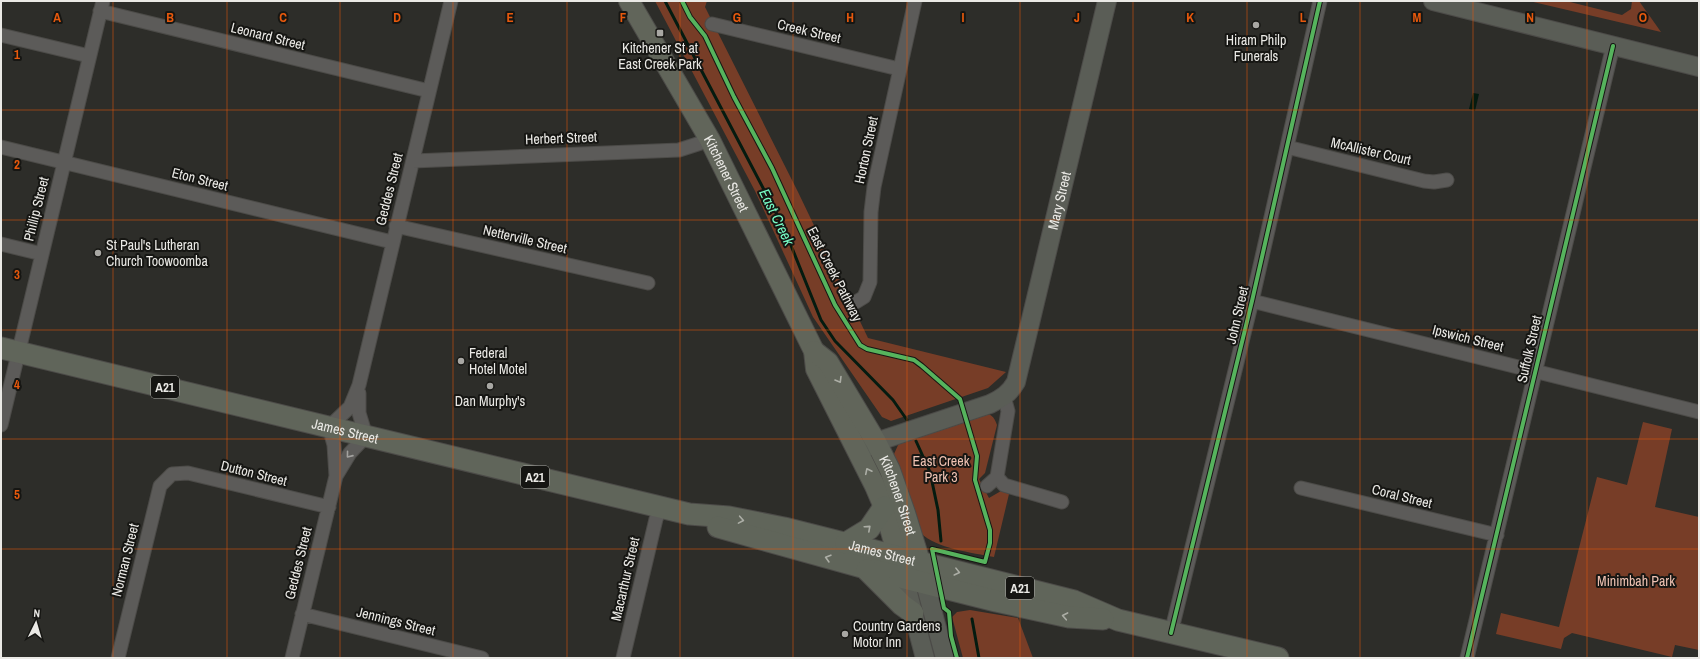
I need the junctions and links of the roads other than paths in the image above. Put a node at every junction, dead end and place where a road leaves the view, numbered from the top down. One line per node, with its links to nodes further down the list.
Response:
1 (451, 1): 14 (street, Geddes Street)
2 (629, 1): 15 (main road, Kitchener Street)
3 (915, 1): 13 (street, Horton Street)
4 (1107, 1): 32 (main road, Mary Street)
5 (1320, 1): 17 (street, John Street)
6 (1433, 1): 10 (main road)
7 (101, 6): 11 (street, Phillip Street); 14 (street, Leonard Street)
8 (712, 24): 13 (street, Creek Street)
9 (1, 35): 11 (street)
10 (1613, 46): 12 (main road); 30 (street, Suffolk Street)
11 (89, 56): 19 (street, Phillip Street)
12 (1699, 67)
13 (900, 69): 27 (street, Horton Street)
14 (429, 91): 18 (street, Geddes Street)
15 (710, 140): 18 (street, Herbert Street); 29 (main road, Kitchener Street)
16 (1, 147): 19 (street, Eton Street)
17 (1286, 148): 20 (street, McAllister Court); 26 (street, John Street)
18 (412, 160): 21 (street, Geddes Street)
19 (64, 162): 22 (street, Eton Street); 24 (street, Phillip Street)
20 (1447, 180)
21 (396, 226): 22 (street, Geddes Street); 25 (street, Netterville Street)
22 (392, 242): 31 (street, Geddes Street)
23 (1, 244): 24 (street)
24 (42, 254): 28 (street, Phillip Street)
25 (648, 283)
26 (1252, 301): 30 (street, Ipswich Street); 57 (street, John Street)
27 (856, 302)
28 (10, 350): 34 (street, Phillip Street); 35 (highway, James Street / A21)
29 (814, 351): 37 (main road, Kitchener Street, one-way to 37); 38 (main road, Kitchener Street)
30 (1534, 370): 33 (street, Ipswich Street); 47 (street, Suffolk Street)
31 (359, 385): 35 (street, Geddes Street); 36 (street, Geddes Street)
32 (1004, 397): 37 (main road, Mary Street); 42 (street)
33 (1699, 412)
34 (1, 425)
35 (329, 427): 36 (highway, James Street / A21); 40 (street, Geddes Street)
36 (366, 436): 40 (street, Geddes Street, one-way to 40); 45 (highway, James Street / A21)
37 (876, 442): 38 (main road, Mary Street); 50 (main road, Kitchener Street)
38 (858, 452): 44 (main road, Kitchener Street, one-way to 38)
39 (172, 474): 43 (street, Dutton Street); 58 (street, Norman Street)
40 (336, 476): 43 (street, Geddes Street)
41 (1300, 488): 47 (street, Coral Street)
42 (1062, 502)
43 (329, 507): 55 (street, Geddes Street)
44 (884, 507): 48 (highway, one-way to 44); 49 (main road, Kitchener Street)
45 (661, 508): 46 (highway, James Street / A21); 61 (street, Macarthur Street)
46 (689, 514): 48 (highway, James Street / A21, one-way to 48); 51 (highway, James Street / A21, one-way to 46)
47 (1497, 535): 65 (street, Suffolk Street)
48 (846, 543): 49 (highway, James Street / A21)
49 (898, 556): 50 (highway, James Street / A21); 52 (main road, Kitchener Street)
50 (920, 562): 53 (main road, Kitchener Street); 56 (highway, James Street / A21, one-way to 56)
51 (865, 568): 52 (highway, James Street / A21); 54 (highway)
52 (904, 578): 53 (highway, James Street / A21); 54 (main road, Kitchener Street)
53 (926, 584): 56 (highway, James Street / A21, one-way to 53); 63 (main road, Kitchener Street)
54 (913, 613): 62 (main road, Kitchener Street)
55 (302, 614): 59 (street, Geddes Street); 60 (street, Jennings Street)
56 (1118, 620): 57 (highway, James Street / A21)
57 (1171, 633): 64 (highway, James Street / A21)
58 (118, 658)
59 (292, 658)
60 (482, 658)
61 (624, 658)
62 (926, 658)
63 (945, 658)
64 (1278, 658)
65 (1467, 658)

